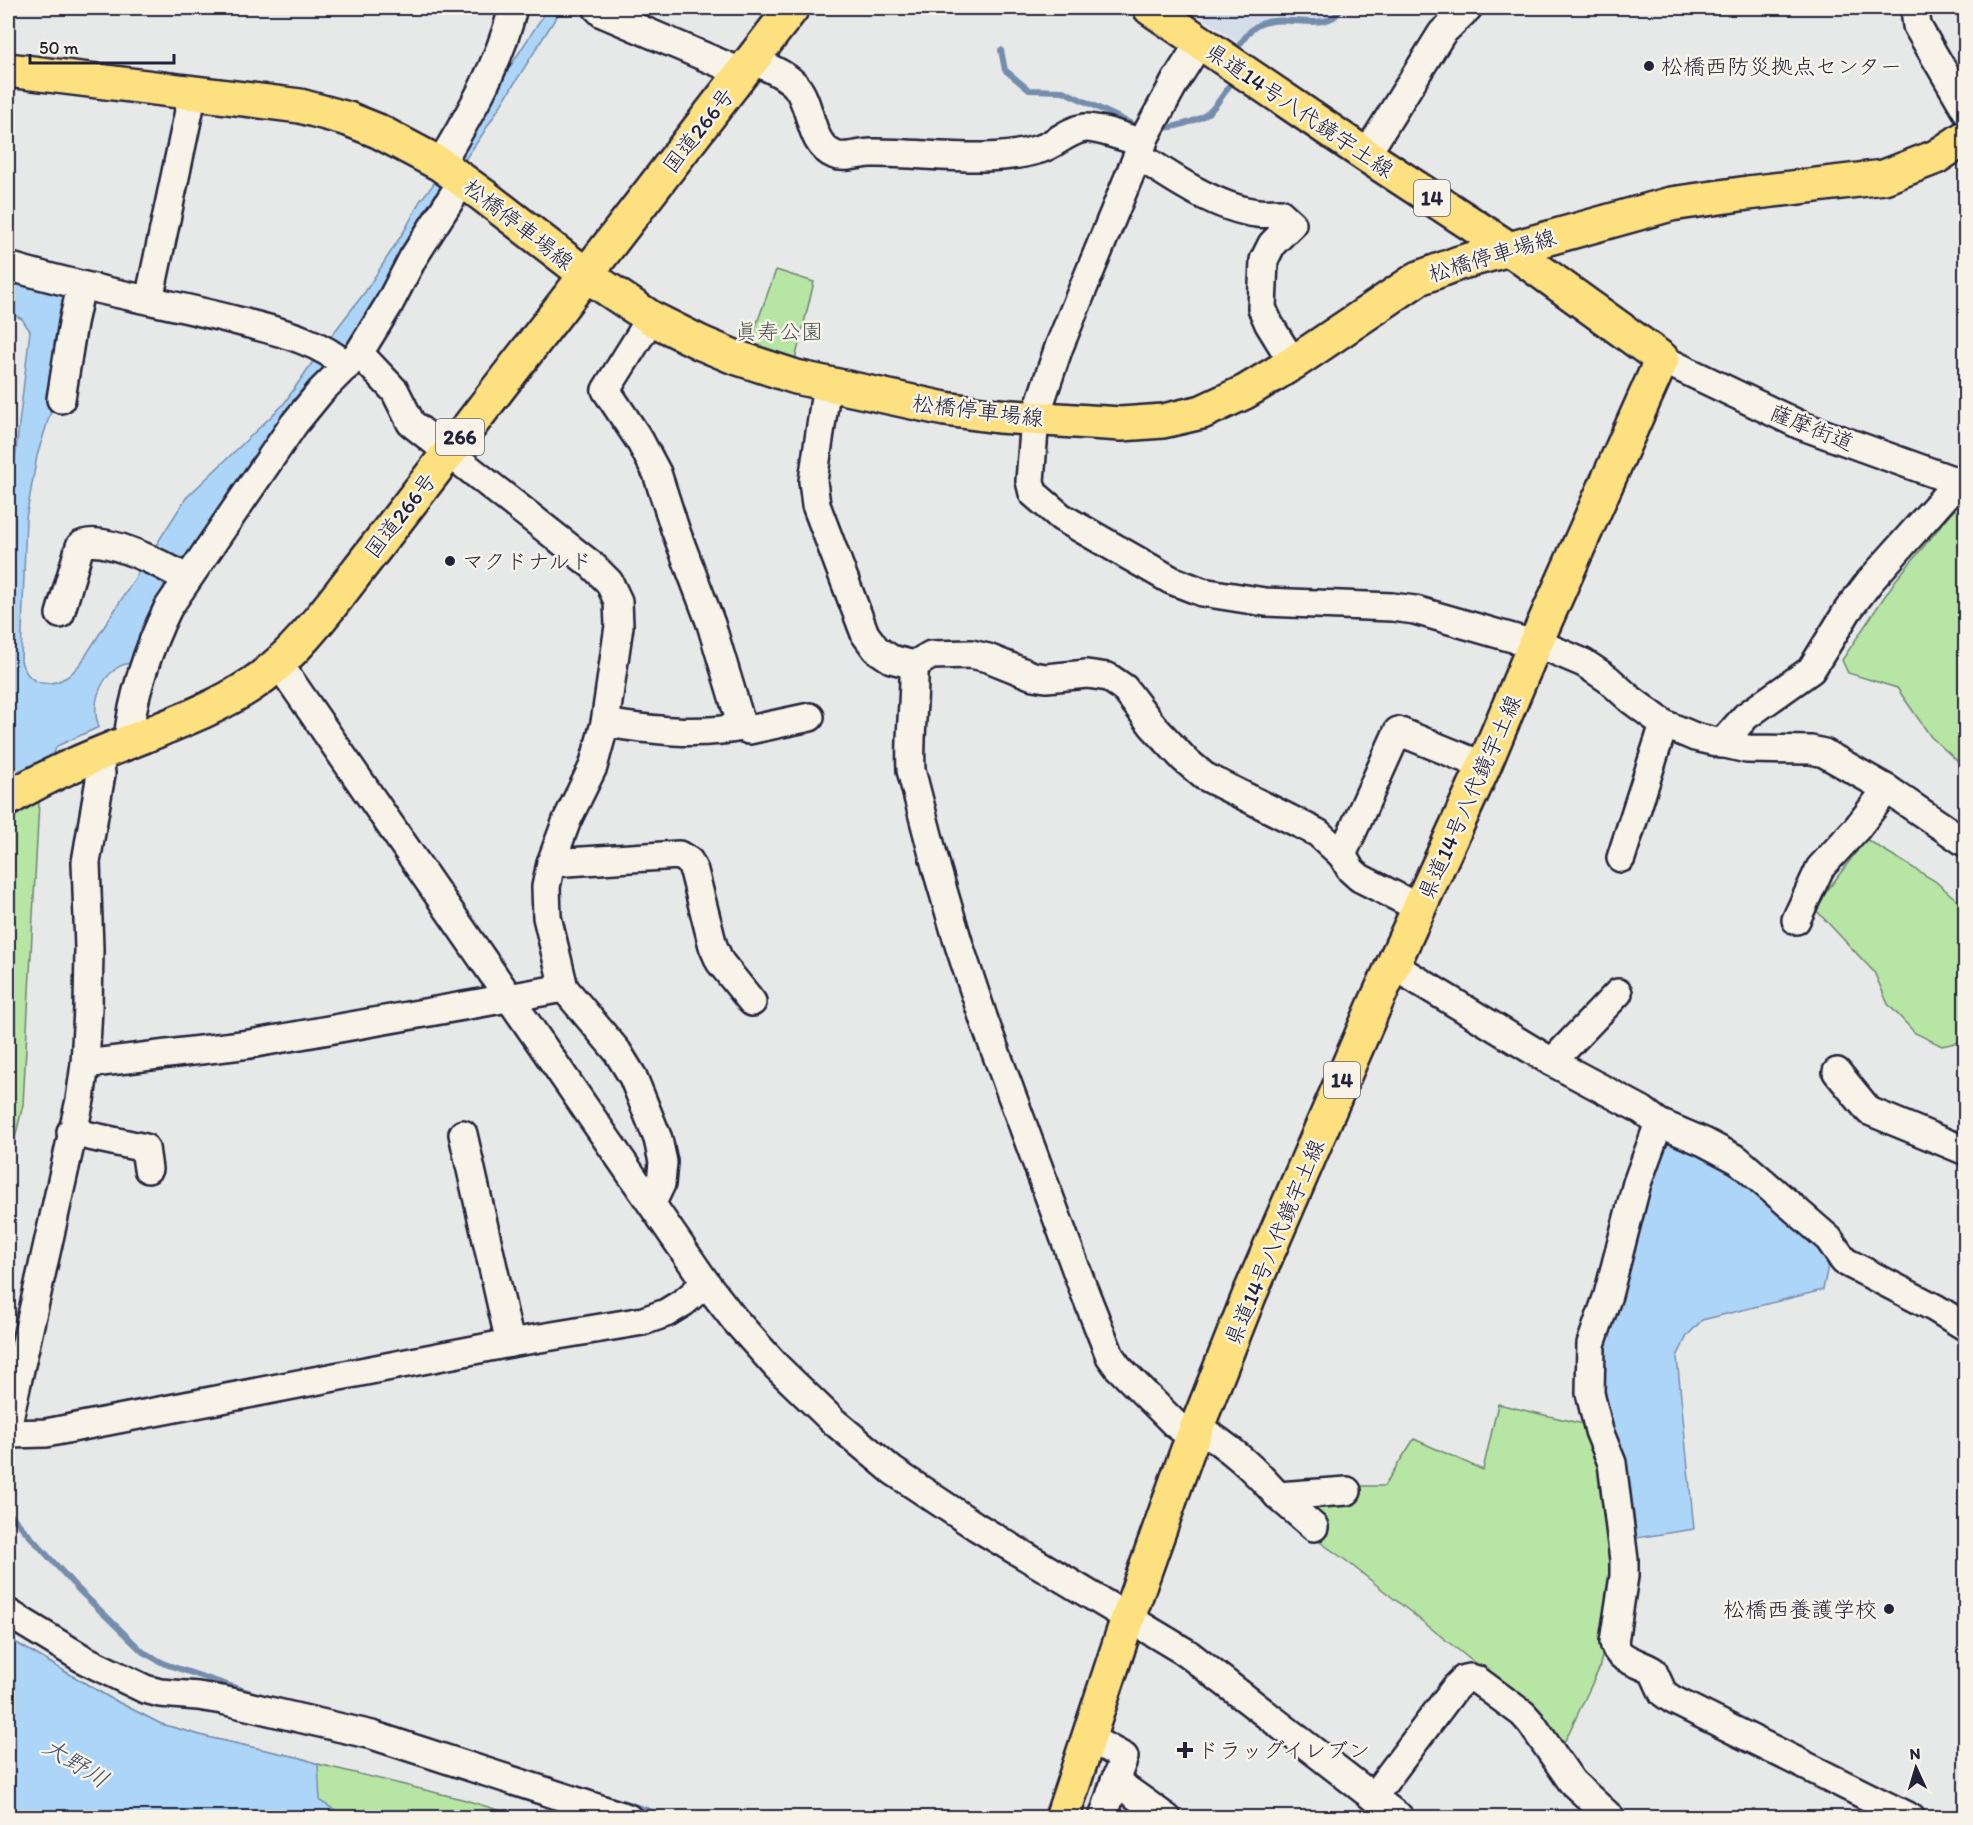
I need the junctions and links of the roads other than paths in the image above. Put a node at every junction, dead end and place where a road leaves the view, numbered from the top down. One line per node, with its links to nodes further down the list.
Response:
1 (513, 8): 15 (street)
2 (597, 8): 8 (street)
3 (792, 8): 8 (main road, 国道266号 / 266)
4 (1150, 8): 7 (main road, 県道14号八代鏡宇土線 / 14)
5 (1468, 8): 14 (street)
6 (1915, 8): 11 (street)
7 (1200, 42): 13 (street); 14 (main road, 県道14号八代鏡宇土線 / 14)
8 (748, 66): 13 (street); 18 (main road, 国道266号 / 266)
9 (8, 70): 10 (main road, 松橋停車場線)
10 (193, 92): 15 (main road, 松橋停車場線); 20 (street)
11 (1965, 110)
12 (1965, 137): 16 (main road, 松橋停車場線)
13 (1145, 138): 24 (street); 27 (street)
14 (1366, 155): 16 (main road, 県道14号八代鏡宇土線 / 14)
15 (451, 171): 18 (main road, 松橋停車場線); 23 (street)
16 (1508, 248): 22 (main road, 県道14号八代鏡宇土線 / 14); 24 (main road, 松橋停車場線)
17 (8, 266): 19 (street)
18 (585, 274): 21 (main road, 松橋停車場線); 28 (main road, 国道266号 / 266)
19 (81, 286): 20 (street); 26 (street)
20 (149, 300): 23 (street)
21 (651, 318): 25 (main road, 松橋停車場線); 38 (street)
22 (1662, 359): 29 (street, 薩摩街道); 32 (main road, 県道14号八代鏡宇土線 / 14)
23 (349, 360): 28 (street); 30 (street)
24 (1293, 363): 27 (main road, 松橋停車場線)
25 (826, 384): 27 (main road, 松橋停車場線); 34 (street)
26 (62, 399)
27 (1035, 418): 32 (street)
28 (447, 453): 33 (main road, 国道266号 / 266); 36 (street)
29 (1961, 484): 39 (street)
30 (184, 577): 31 (street); 40 (street)
31 (60, 614)
32 (1535, 644): 37 (street); 41 (main road, 県道14号八代鏡宇土線 / 14)
33 (279, 664): 40 (main road, 国道266号 / 266); 53 (street)
34 (914, 665): 45 (street); 68 (street)
35 (810, 717): 38 (street)
36 (605, 723): 38 (street); 47 (street)
37 (1664, 723): 39 (street); 46 (street)
38 (742, 727)
39 (1721, 744): 42 (street)
40 (113, 748): 43 (main road, 国道266号 / 266); 56 (street)
41 (1484, 766): 45 (street); 48 (main road, 県道14号八代鏡宇土線 / 14)
42 (1887, 789): 44 (street); 49 (street)
43 (8, 799)
44 (1965, 843)
45 (1342, 855): 48 (street)
46 (1621, 858)
47 (551, 863): 51 (street); 54 (street)
48 (1419, 908): 50 (main road, 県道14号八代鏡宇土線 / 14)
49 (1796, 920)
50 (1394, 966): 55 (street); 68 (main road, 県道14号八代鏡宇土線 / 14)
51 (564, 988): 53 (street); 63 (street)
52 (1618, 993): 55 (street)
53 (510, 998): 56 (street); 63 (street)
54 (752, 1002)
55 (1552, 1062): 58 (street)
56 (85, 1064): 59 (street)
57 (1837, 1072): 61 (street)
58 (1659, 1123): 65 (street); 78 (street)
59 (71, 1132): 62 (street); 67 (street)
60 (463, 1134): 66 (street)
61 (1965, 1152)
62 (148, 1168)
63 (652, 1203): 64 (street)
64 (706, 1283): 66 (street); 74 (street)
65 (1965, 1327)
66 (510, 1343): 69 (street)
67 (8, 1423)
68 (1195, 1432): 71 (street); 74 (main road, 県道14号八代鏡宇土線 / 14)
69 (8, 1434)
70 (1347, 1491): 71 (street)
71 (1278, 1496): 72 (street)
72 (1314, 1527)
73 (8, 1613): 79 (street)
74 (1128, 1618): 75 (main road, 県道14号八代鏡宇土線 / 14); 77 (street)
75 (1089, 1738): 76 (street); 80 (main road, 県道14号八代鏡宇土線 / 14)
76 (1115, 1781): 81 (street); 82 (street)
77 (1373, 1797): 83 (street); 84 (street)
78 (1896, 1815)
79 (628, 1818)
80 (1062, 1818)
81 (1103, 1818)
82 (1167, 1818)
83 (1400, 1818)
84 (1611, 1818)

